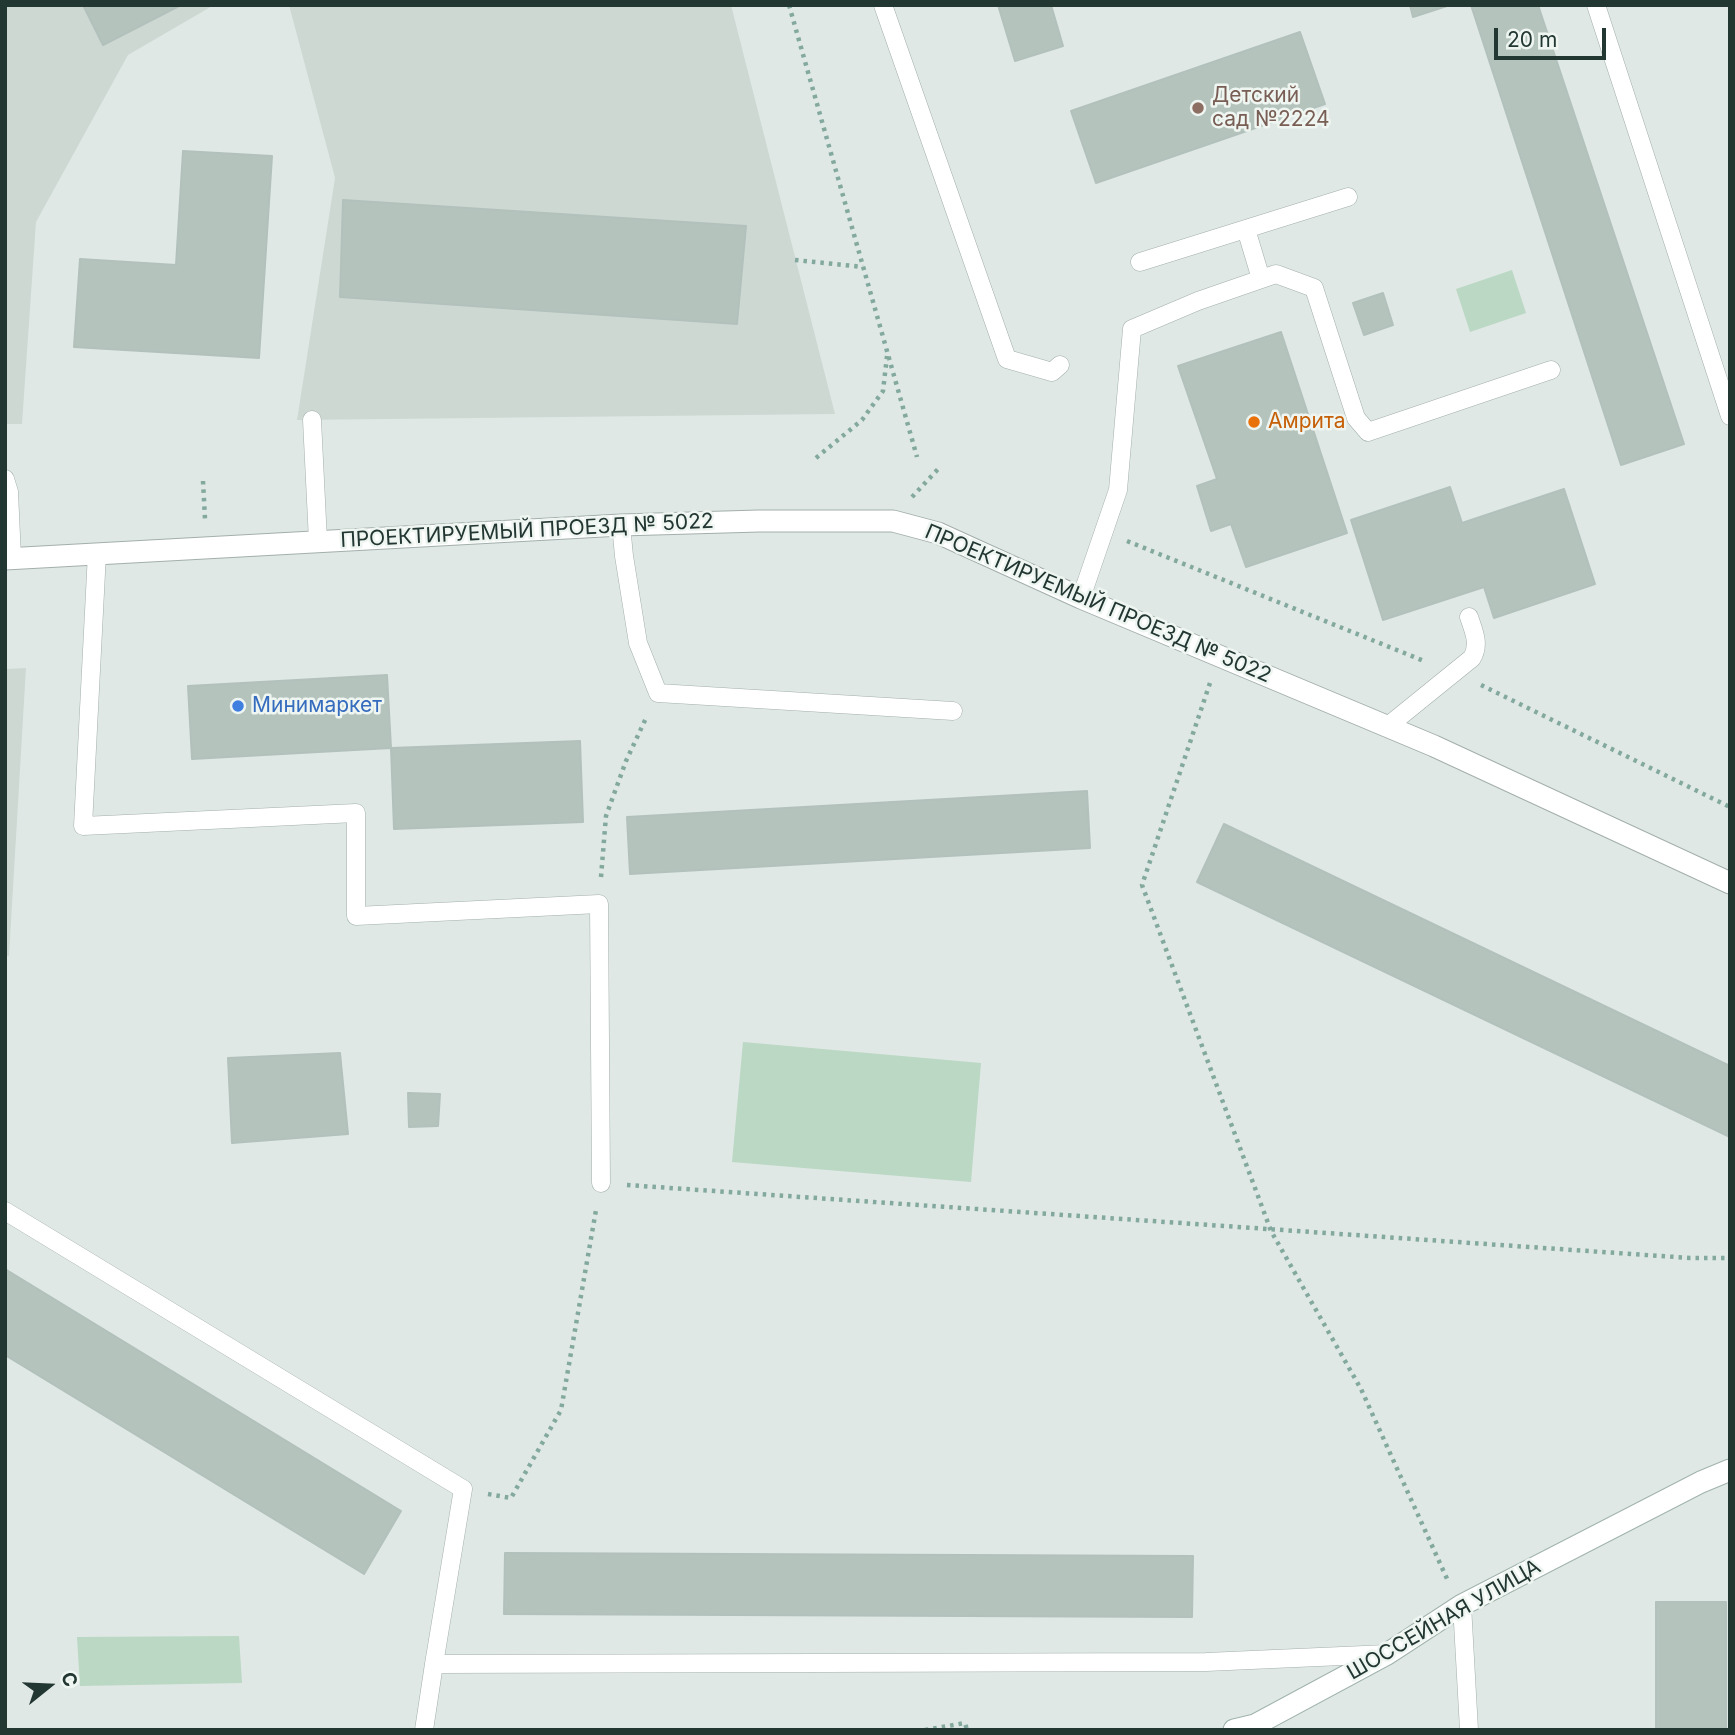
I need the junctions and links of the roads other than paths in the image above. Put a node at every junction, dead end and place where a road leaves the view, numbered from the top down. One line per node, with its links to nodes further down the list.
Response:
1 (883, 5): 7 (lane)
2 (1596, 5): 9 (lane)
3 (1348, 197): 4 (lane)
4 (1246, 229): 5 (lane); 6 (lane)
5 (1140, 262)
6 (1261, 279): 8 (lane); 16 (lane)
7 (1060, 365)
8 (1551, 370)
9 (1730, 416)
10 (312, 420): 13 (lane)
11 (5, 479): 15 (lane)
12 (621, 525): 13 (street, ПРОЕКТИРУЕМЫЙ ПРОЕЗД № 5022); 16 (street, ПРОЕКТИРУЕМЫЙ ПРОЕЗД № 5022); 18 (lane)
13 (318, 541): 14 (street, ПРОЕКТИРУЕМЫЙ ПРОЕЗД № 5022)
14 (97, 553): 15 (street, ПРОЕКТИРУЕМЫЙ ПРОЕЗД № 5022); 21 (lane)
15 (9, 559)
16 (1081, 598): 19 (street, ПРОЕКТИРУЕМЫЙ ПРОЕЗД № 5022)
17 (1469, 617): 19 (lane)
18 (953, 711)
19 (1388, 726): 20 (street, ПРОЕКТИРУЕМЫЙ ПРОЕЗД № 5022)
20 (1730, 883)
21 (601, 1183)
22 (5, 1210): 26 (lane)
23 (1730, 1470): 24 (street, ШОССЕЙНАЯ УЛИЦА)
24 (1462, 1605): 25 (street, ШОССЕЙНАЯ УЛИЦА); 29 (lane)
25 (1387, 1654): 26 (lane); 28 (street, ШОССЕЙНАЯ УЛИЦА)
26 (434, 1664): 27 (lane)
27 (424, 1730)
28 (1234, 1730)
29 (1469, 1730)

